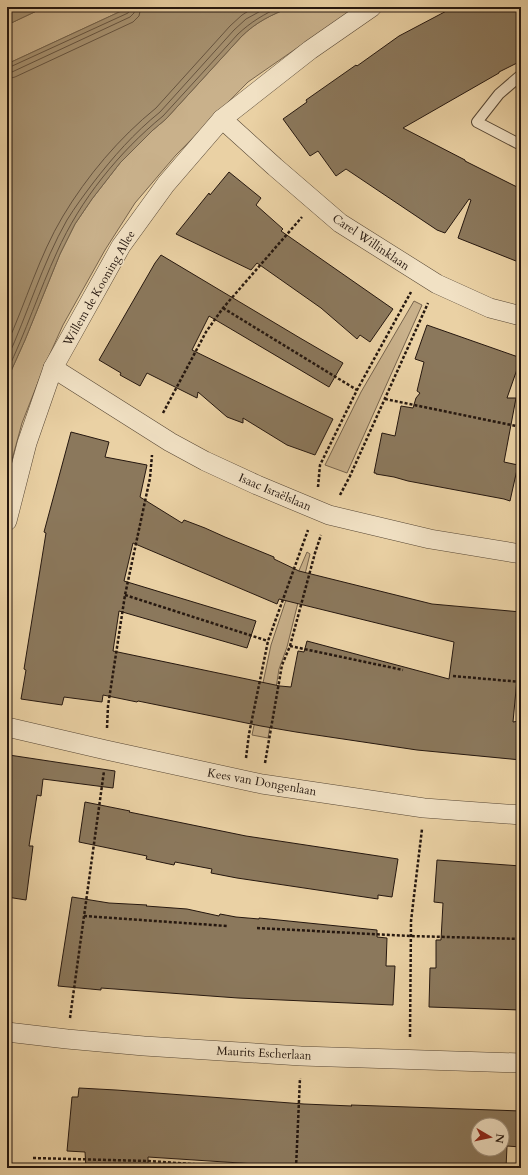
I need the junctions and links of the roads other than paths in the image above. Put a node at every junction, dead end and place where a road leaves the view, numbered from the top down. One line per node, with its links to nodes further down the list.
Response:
1 (372, 7): 3 (street, Willem de Kooning Allee)
2 (521, 76): 4 (lane)
3 (222, 119): 5 (street, Carel Willinklaan); 6 (street, Willem de Kooning Allee)
4 (521, 145)
5 (521, 316)
6 (53, 368): 7 (street, Willem de Kooning Allee); 8 (street, Isaac Israëlslaan)
7 (7, 522)
8 (521, 554)
9 (7, 727): 10 (street, Kees van Dongenlaan)
10 (521, 815)
11 (7, 1032): 12 (street, Maurits Escherlaan)
12 (521, 1063)

